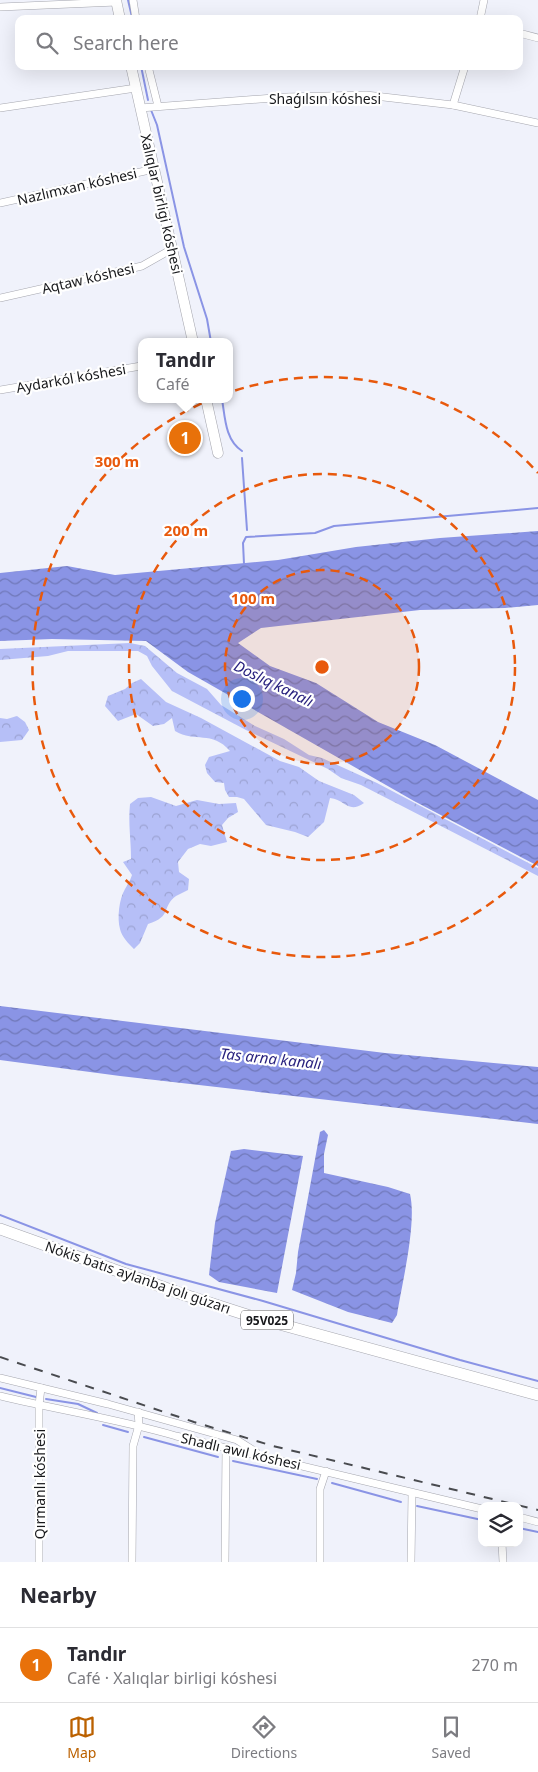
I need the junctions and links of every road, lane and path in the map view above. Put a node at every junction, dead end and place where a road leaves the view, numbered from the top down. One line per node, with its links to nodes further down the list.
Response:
1 (133, 0): 6 (street)
2 (484, 0): 7 (street)
3 (116, 1): 4 (street); 5 (street)
4 (0, 7)
5 (119, 15)
6 (135, 15)
7 (481, 15)
8 (523, 34): 9 (street)
9 (538, 38)
10 (132, 70): 13 (street, Xalıqlar birligi kóshesi)
11 (149, 70): 15 (street)
12 (464, 70): 14 (street)
13 (136, 88): 16 (street); 17 (street, Xalıqlar birligi kóshesi)
14 (453, 105): 15 (street, Shaǵılsın kóshesi); 18 (street, Shaǵılsın kóshesi)
15 (158, 106): 17 (street, Shaǵılsın kóshesi)
16 (0, 108)
17 (140, 108): 19 (street, Xalıqlar birligi kóshesi)
18 (538, 123)
19 (154, 169): 20 (street, Nazlımxan kóshesi); 21 (street, Xalıqlar birligi kóshesi)
20 (0, 203)
21 (172, 249): 22 (street, Aqtaw kóshesi); 23 (street, Xalıqlar birligi kóshesi)
22 (0, 298)
23 (192, 338)
24 (138, 367): 25 (street, Aydarkól kóshesi)
25 (0, 390)
26 (207, 403): 27 (street)
27 (218, 453)
28 (0, 1229): 31 (main road, Nókis batıs aylanba jolı gúzarı / 95V025)
29 (0, 1378): 30 (street)
30 (41, 1388): 33 (street, Qırmanlı kóshesi); 34 (street)
31 (538, 1395)
32 (0, 1396): 33 (street, Shadlı awıl kóshesi)
33 (39, 1405): 35 (street, Shadlı awıl kóshesi); 44 (street, Qırmanlı kóshesi)
34 (138, 1412): 35 (street); 37 (street)
35 (139, 1425): 36 (street, Shadlı awıl kóshesi); 45 (street)
36 (226, 1447): 37 (street, Shadlı awıl kóshesi); 46 (street)
37 (261, 1455): 38 (street, Shadlı awıl kóshesi)
38 (326, 1471): 39 (street, Shadlı awıl kóshesi); 47 (street)
39 (412, 1493): 40 (street, Shadlı awıl kóshesi); 48 (street)
40 (478, 1508)
41 (523, 1518): 42 (street)
42 (538, 1522)
43 (502, 1547): 49 (street)
44 (39, 1562)
45 (132, 1562)
46 (225, 1562)
47 (320, 1562)
48 (411, 1562)
49 (502, 1562)

